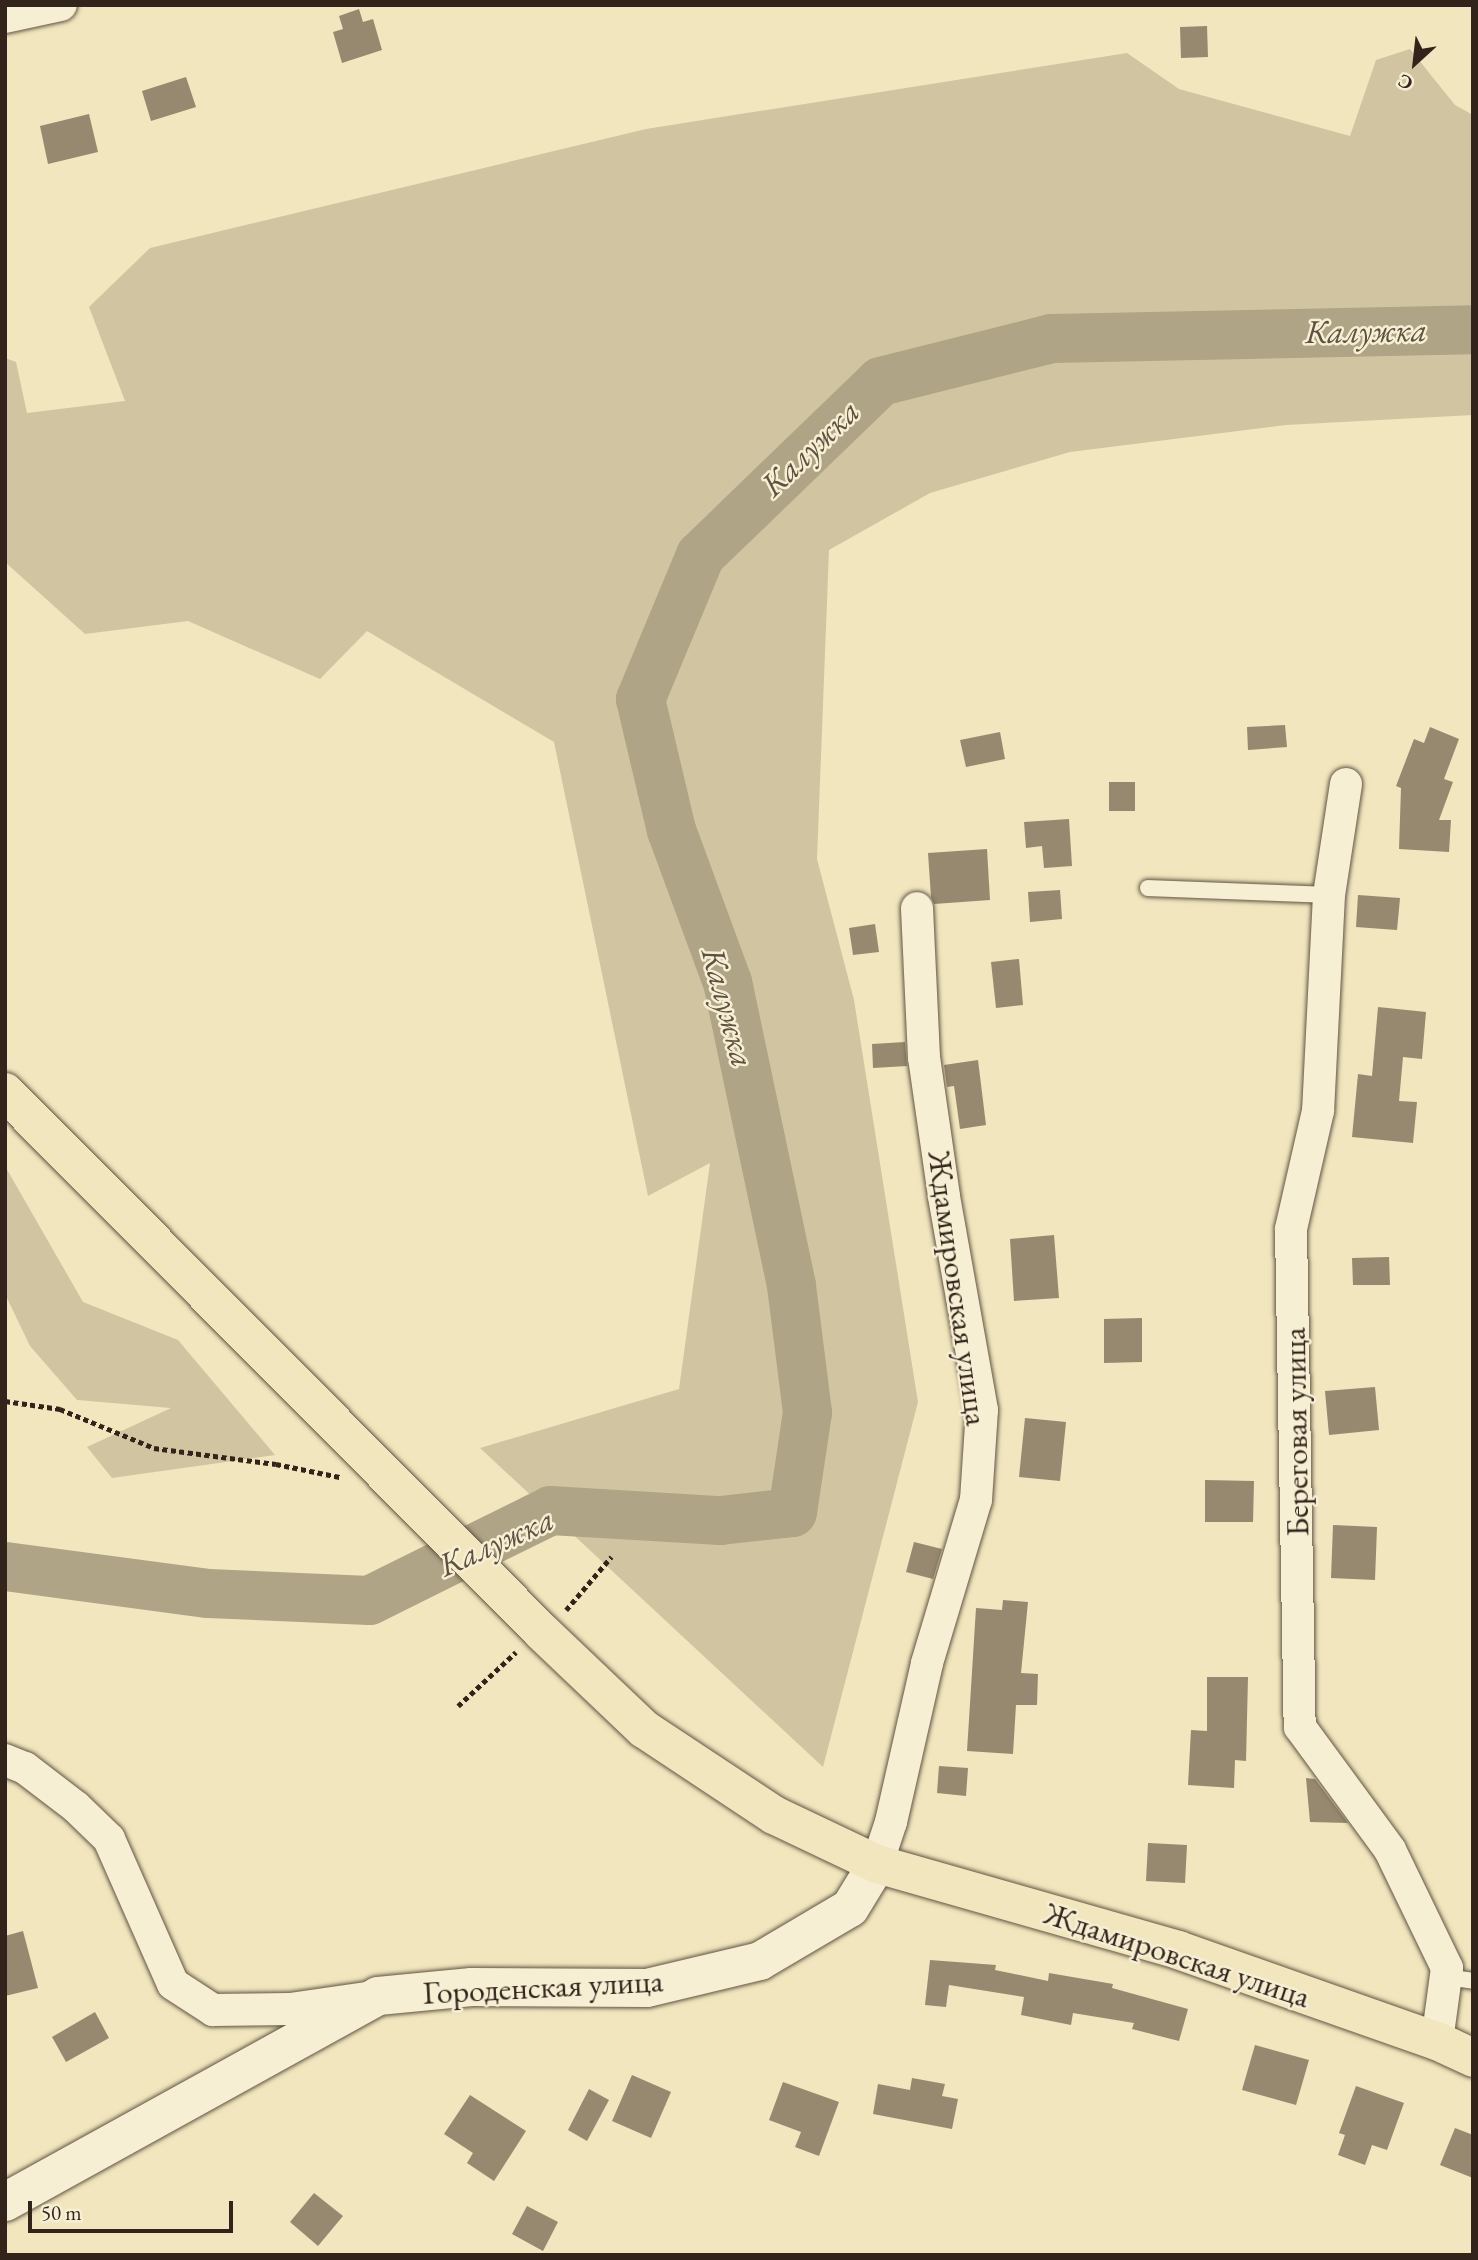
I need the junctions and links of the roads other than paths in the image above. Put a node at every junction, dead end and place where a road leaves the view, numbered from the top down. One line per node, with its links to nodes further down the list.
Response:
1 (61, 5): 2 (street)
2 (5, 17)
3 (1346, 784): 5 (street, Береговая улица)
4 (1148, 888): 5 (lane)
5 (1329, 895): 10 (street, Береговая улица)
6 (917, 908): 9 (street, Ждамировская улица)
7 (5, 1092): 9 (main road, Ждамировская улица)
8 (5, 1760): 11 (street, Городенская улица)
9 (877, 1864): 11 (street, Городенская улица); 12 (main road, Ждамировская улица)
10 (1459, 1979): 12 (street, Береговая улица)
11 (378, 1996): 14 (street, Городенская улица)
12 (1437, 2041): 13 (main road, Ждамировская улица)
13 (1473, 2058)
14 (5, 2202)

